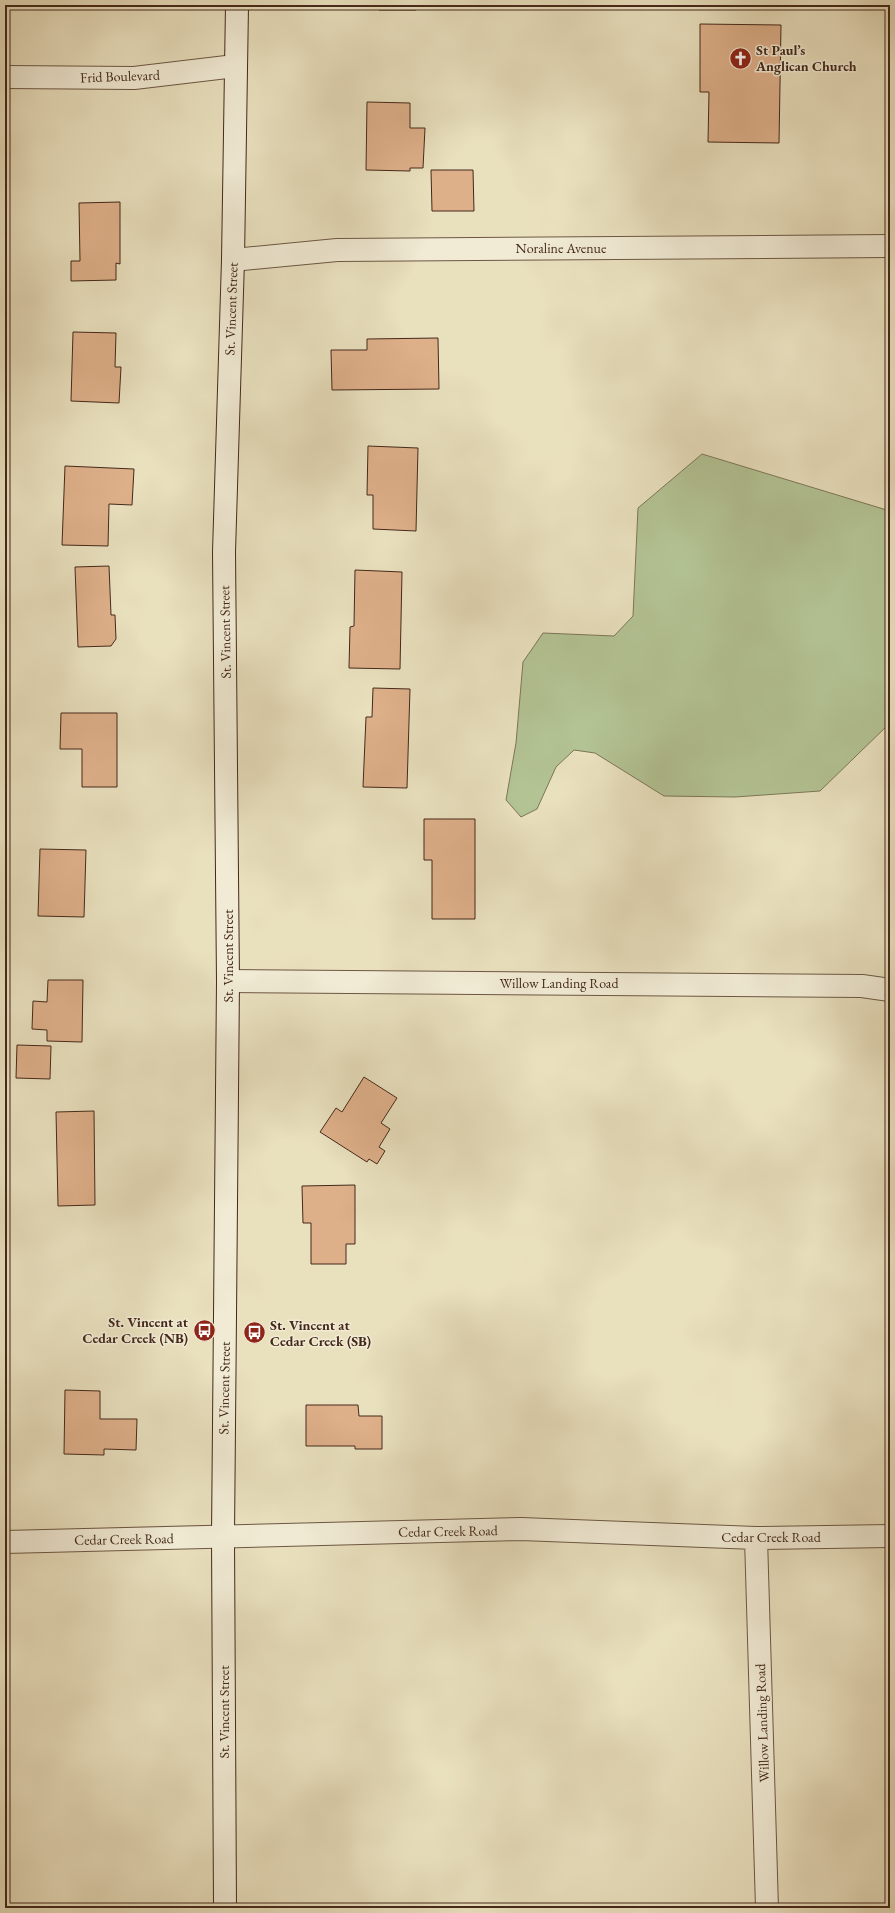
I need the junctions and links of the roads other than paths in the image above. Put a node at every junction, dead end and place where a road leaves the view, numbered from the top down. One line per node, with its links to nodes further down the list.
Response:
1 (237, 5): 2 (street, St. Vincent Street)
2 (235, 66): 3 (street, Frid Boulevard); 5 (street, St. Vincent Street)
3 (5, 77)
4 (890, 246): 5 (street, Noraline Avenue)
5 (233, 260): 6 (street, St. Vincent Street)
6 (228, 981): 7 (street, Willow Landing Road); 9 (street, St. Vincent Street)
7 (890, 990)
8 (890, 1536): 10 (street, Cedar Creek Road)
9 (223, 1537): 10 (street, Cedar Creek Road); 11 (street, Cedar Creek Road); 12 (street, St. Vincent Street)
10 (756, 1538): 13 (street, Willow Landing Road)
11 (5, 1542)
12 (225, 1908)
13 (767, 1908)

